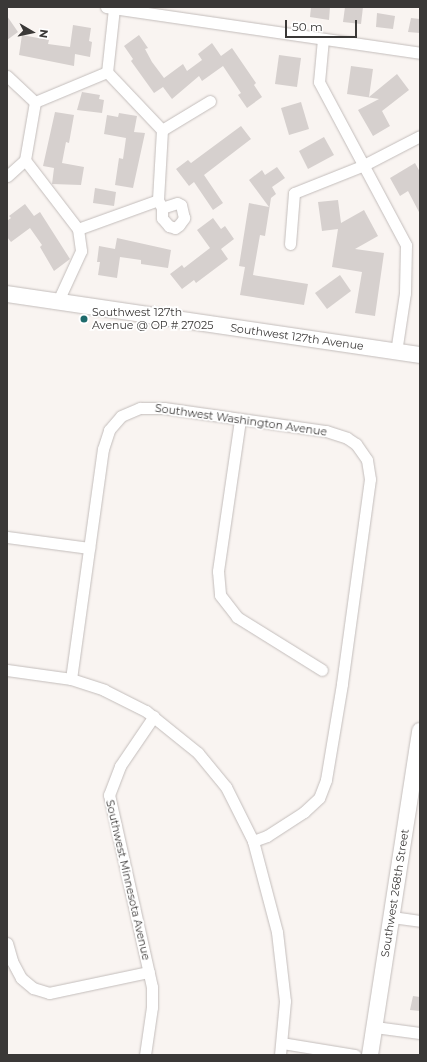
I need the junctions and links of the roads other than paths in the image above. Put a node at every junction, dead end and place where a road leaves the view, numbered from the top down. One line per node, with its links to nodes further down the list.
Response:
1 (110, 8): 2 (street); 4 (street)
2 (323, 39): 3 (street); 11 (street)
3 (420, 53)
4 (107, 72): 6 (street); 8 (street)
5 (7, 76): 6 (street)
6 (35, 102): 10 (street)
7 (210, 102): 8 (street)
8 (162, 130): 13 (street)
9 (420, 136): 11 (street)
10 (25, 160): 12 (street); 13 (street)
11 (362, 166): 14 (street); 17 (street)
12 (7, 176)
13 (78, 229): 16 (street)
14 (290, 244)
15 (7, 294): 16 (main road, Southwest 127th Avenue)
16 (58, 301): 17 (main road, Southwest 127th Avenue)
17 (396, 352): 18 (main road, Southwest 127th Avenue)
18 (420, 356)
19 (240, 420): 21 (street, Southwest Washington Avenue); 23 (street); 28 (street, Southwest Washington Avenue)
20 (7, 537): 21 (street)
21 (89, 548): 24 (street, Southwest Washington Avenue)
22 (7, 670): 24 (street)
23 (322, 670)
24 (71, 679): 25 (street)
25 (154, 716): 28 (street); 32 (street, Southwest Minnesota Avenue)
26 (420, 730): 27 (main road, Southwest 268th Street)
27 (414, 808): 29 (main road, Southwest 268th Street)
28 (253, 841): 35 (street)
29 (392, 917): 30 (street); 33 (main road, Southwest 268th Street)
30 (420, 921)
31 (7, 944): 32 (street)
32 (149, 972): 36 (street, Southwest Minnesota Avenue)
33 (374, 1027): 34 (street); 39 (main road, Southwest 268th Street)
34 (420, 1034)
35 (282, 1043): 37 (street); 38 (street)
36 (145, 1055)
37 (280, 1055)
38 (355, 1055)
39 (370, 1055)

